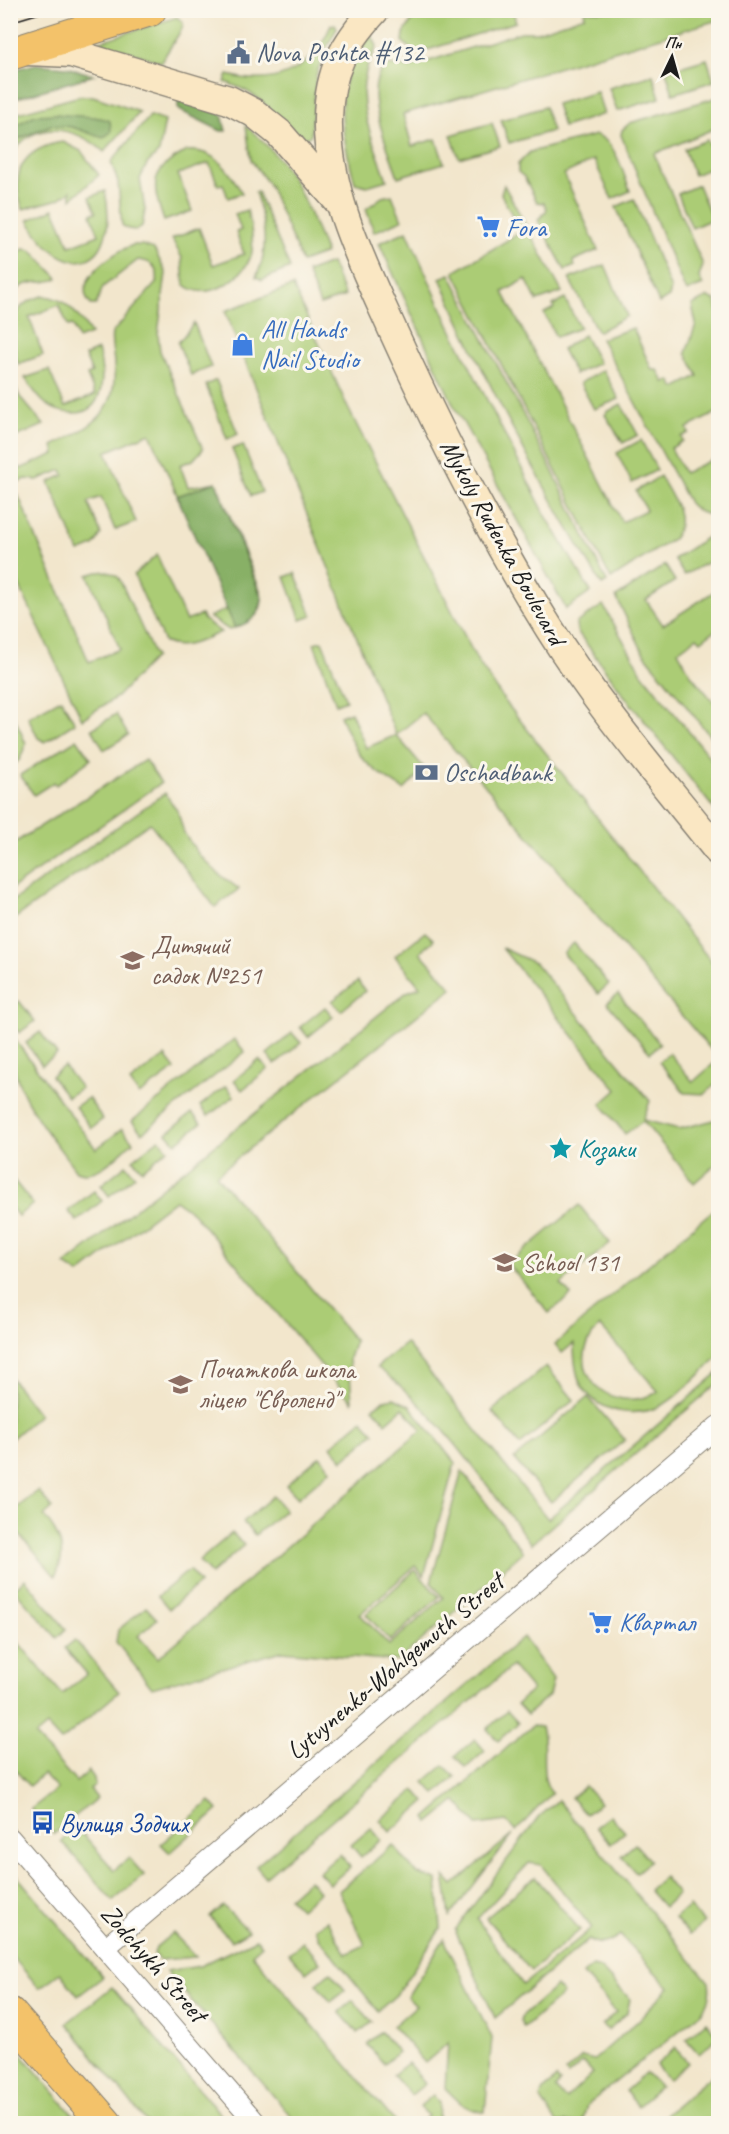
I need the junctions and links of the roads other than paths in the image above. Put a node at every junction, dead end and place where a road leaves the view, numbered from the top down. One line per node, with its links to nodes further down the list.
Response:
1 (150, 10): 3 (main road)
2 (375, 10): 4 (street, Mykoly Rudenka Boulevard)
3 (16, 53): 4 (street, Mykoly Rudenka Boulevard)
4 (339, 202): 5 (street, Mykoly Rudenka Boulevard)
5 (718, 851)
6 (718, 1426): 8 (street, Lytvynenko-Wohlgemuth Street)
7 (10, 1838): 8 (street, Zodchykh Street)
8 (105, 1948): 11 (street, Zodchykh Street)
9 (10, 2014): 10 (highway)
10 (106, 2124)
11 (257, 2124)

